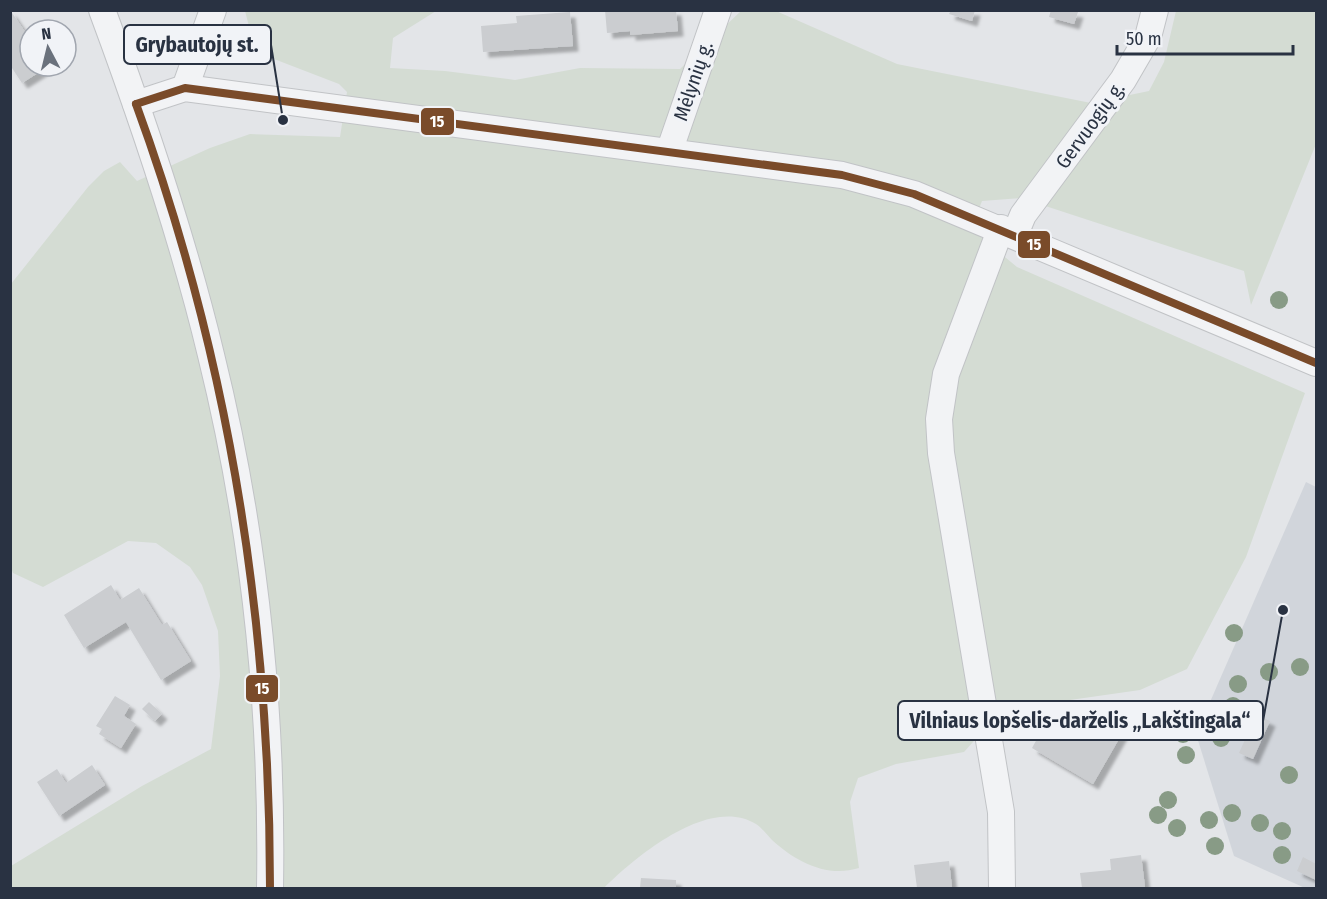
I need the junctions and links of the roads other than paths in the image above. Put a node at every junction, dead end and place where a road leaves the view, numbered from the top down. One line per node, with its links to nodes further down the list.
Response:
1 (102, 10): 6 (street)
2 (213, 10): 5 (street)
3 (718, 10): 7 (street, Mėlynių g.)
4 (1155, 10): 8 (street, Gervuogių g.)
5 (185, 88): 6 (street); 7 (street)
6 (136, 104): 10 (street)
7 (669, 152): 8 (street)
8 (1008, 231): 9 (street); 11 (street, Gervuogių g.)
9 (1317, 363)
10 (270, 888)
11 (1002, 888)

